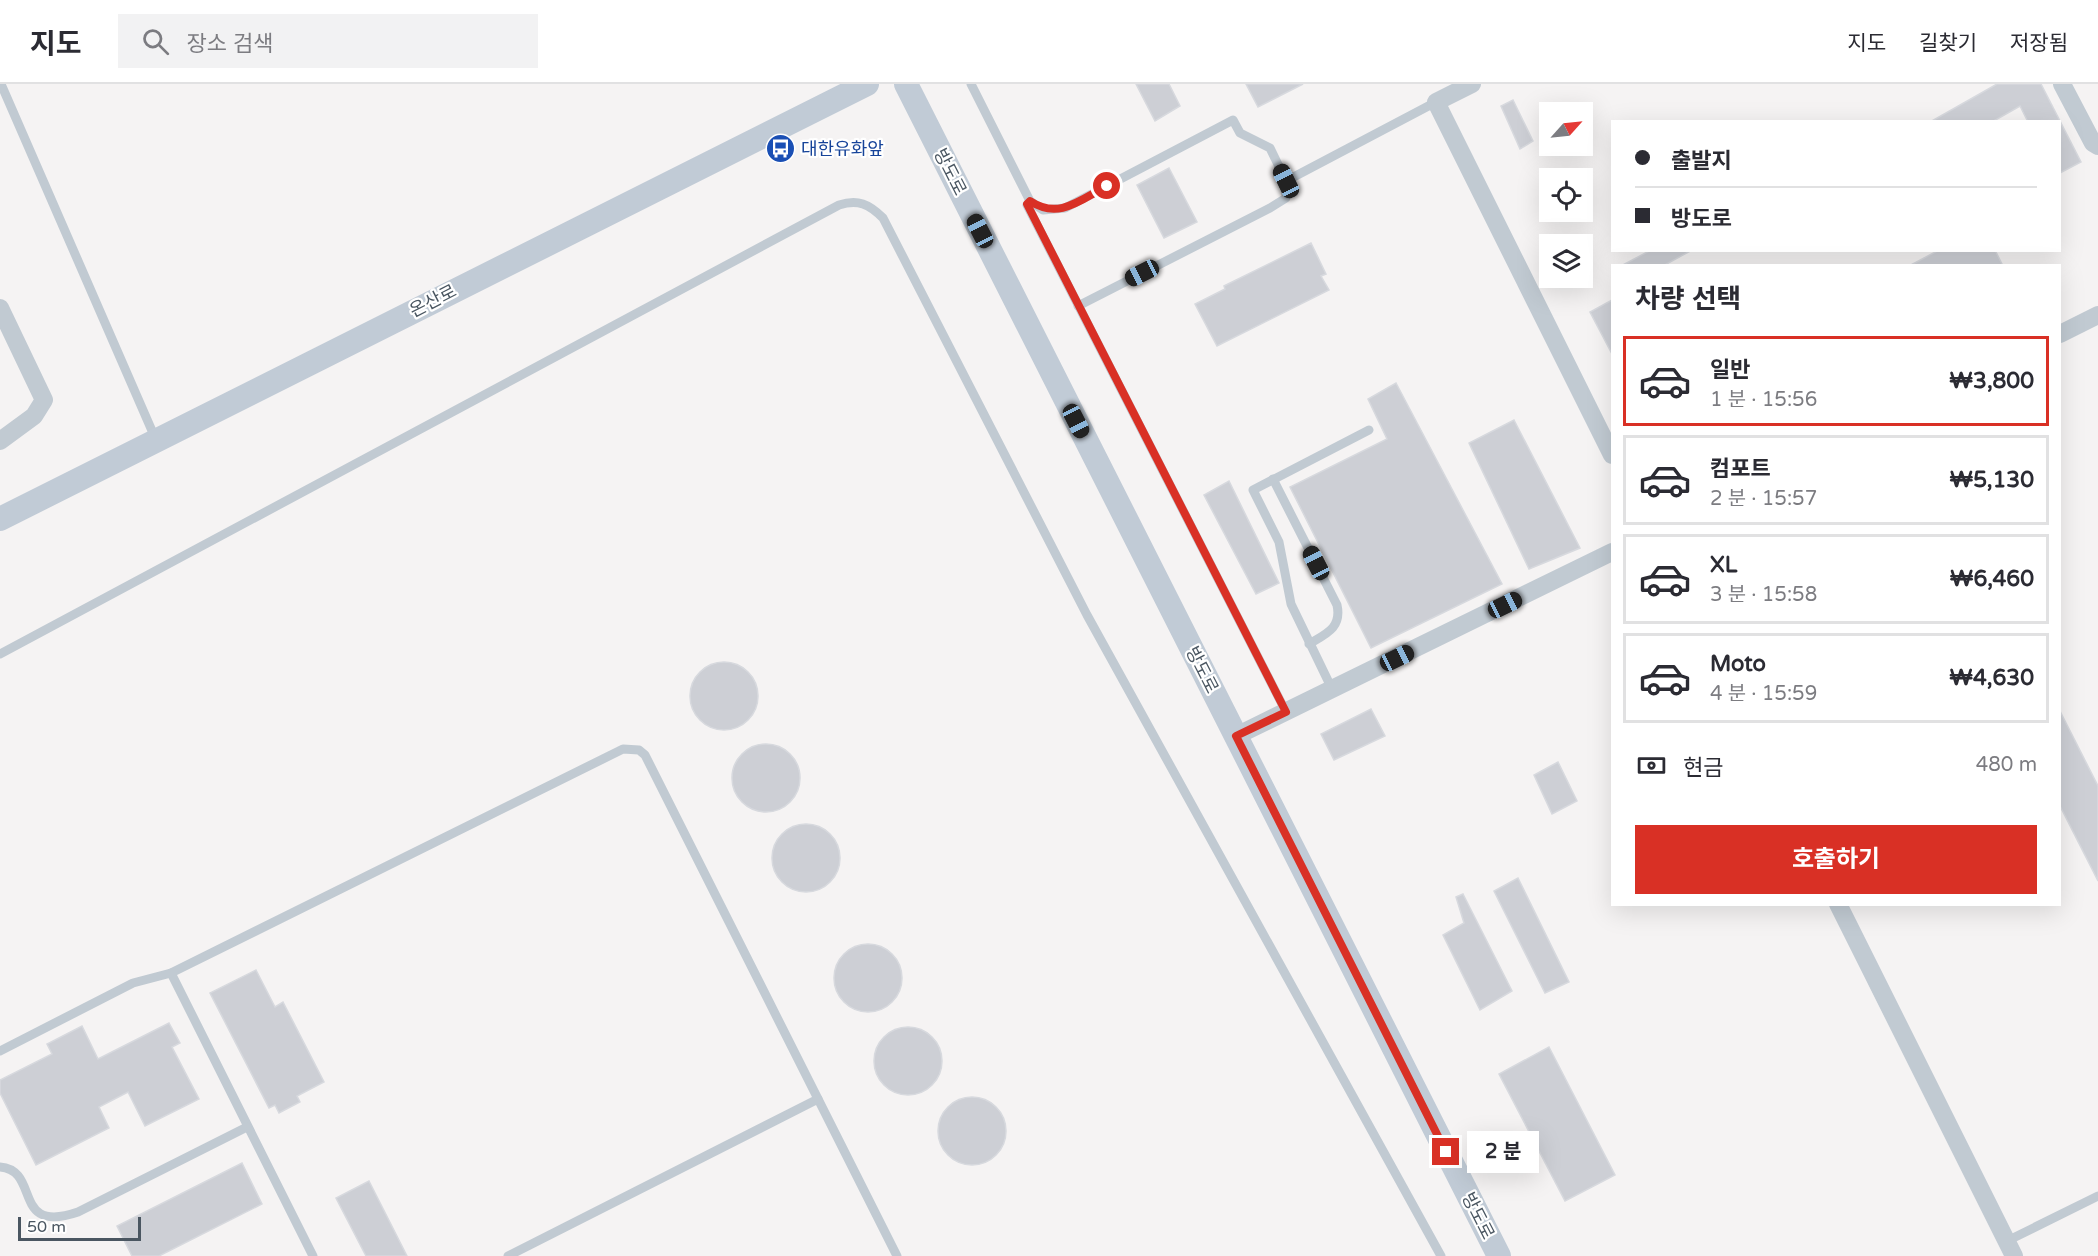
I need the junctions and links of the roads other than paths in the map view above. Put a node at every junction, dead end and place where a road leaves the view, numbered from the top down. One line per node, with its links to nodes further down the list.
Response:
1 (2, 84): 16 (lane)
2 (867, 84): 16 (street, 온산로)
3 (906, 84): 26 (street, 방도로)
4 (971, 84): 10 (lane)
5 (1472, 84): 7 (street)
6 (2062, 84): 8 (street)
7 (1436, 102): 9 (lane); 18 (street)
8 (2098, 146)
9 (1286, 181): 10 (lane); 11 (lane)
10 (1030, 201): 11 (lane)
11 (1078, 306): 25 (lane)
12 (0, 308): 17 (street)
13 (2098, 315): 14 (street)
14 (2061, 334)
15 (1369, 430): 19 (lane)
16 (156, 440): 20 (street, 온산로)
17 (0, 441)
18 (1611, 453)
19 (1273, 479): 22 (lane); 22 (lane)
20 (0, 519)
21 (1611, 552): 24 (street)
22 (1309, 644): 24 (lane)
23 (0, 654): 38 (lane)
24 (1332, 689): 25 (street)
25 (1286, 712): 26 (street)
26 (1236, 736): 39 (street, 방도로)
27 (1839, 906): 34 (street)
28 (171, 973): 29 (lane); 30 (lane); 31 (lane)
29 (0, 1051)
30 (818, 1099): 36 (lane); 37 (lane)
31 (247, 1127): 32 (lane); 35 (lane)
32 (0, 1167)
33 (2098, 1196): 34 (lane)
34 (2011, 1249)
35 (313, 1256)
36 (508, 1256)
37 (897, 1256)
38 (1441, 1256)
39 (1499, 1256)

